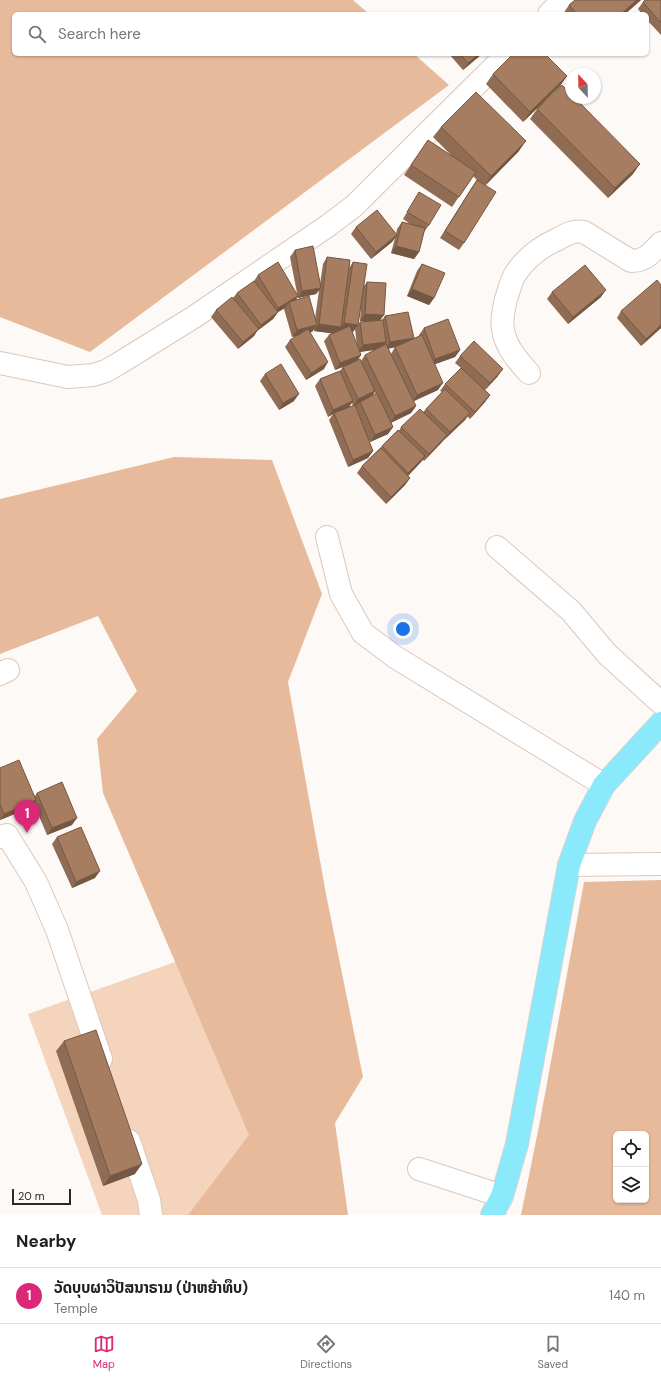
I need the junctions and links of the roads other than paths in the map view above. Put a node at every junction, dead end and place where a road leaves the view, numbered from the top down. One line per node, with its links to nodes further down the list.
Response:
1 (563, 0): 2 (street)
2 (551, 12)
3 (505, 56): 5 (street)
4 (661, 243): 6 (street)
5 (0, 363)
6 (529, 373)
7 (327, 537): 11 (street)
8 (496, 547): 9 (street)
9 (661, 703)
10 (661, 722): 11 (main road)
11 (604, 785): 14 (main road)
12 (0, 837): 15 (street)
13 (661, 864): 14 (street)
14 (569, 865): 18 (main road)
15 (108, 1079)
16 (124, 1124): 19 (street)
17 (419, 1169): 18 (street)
18 (497, 1206)
19 (150, 1215)

